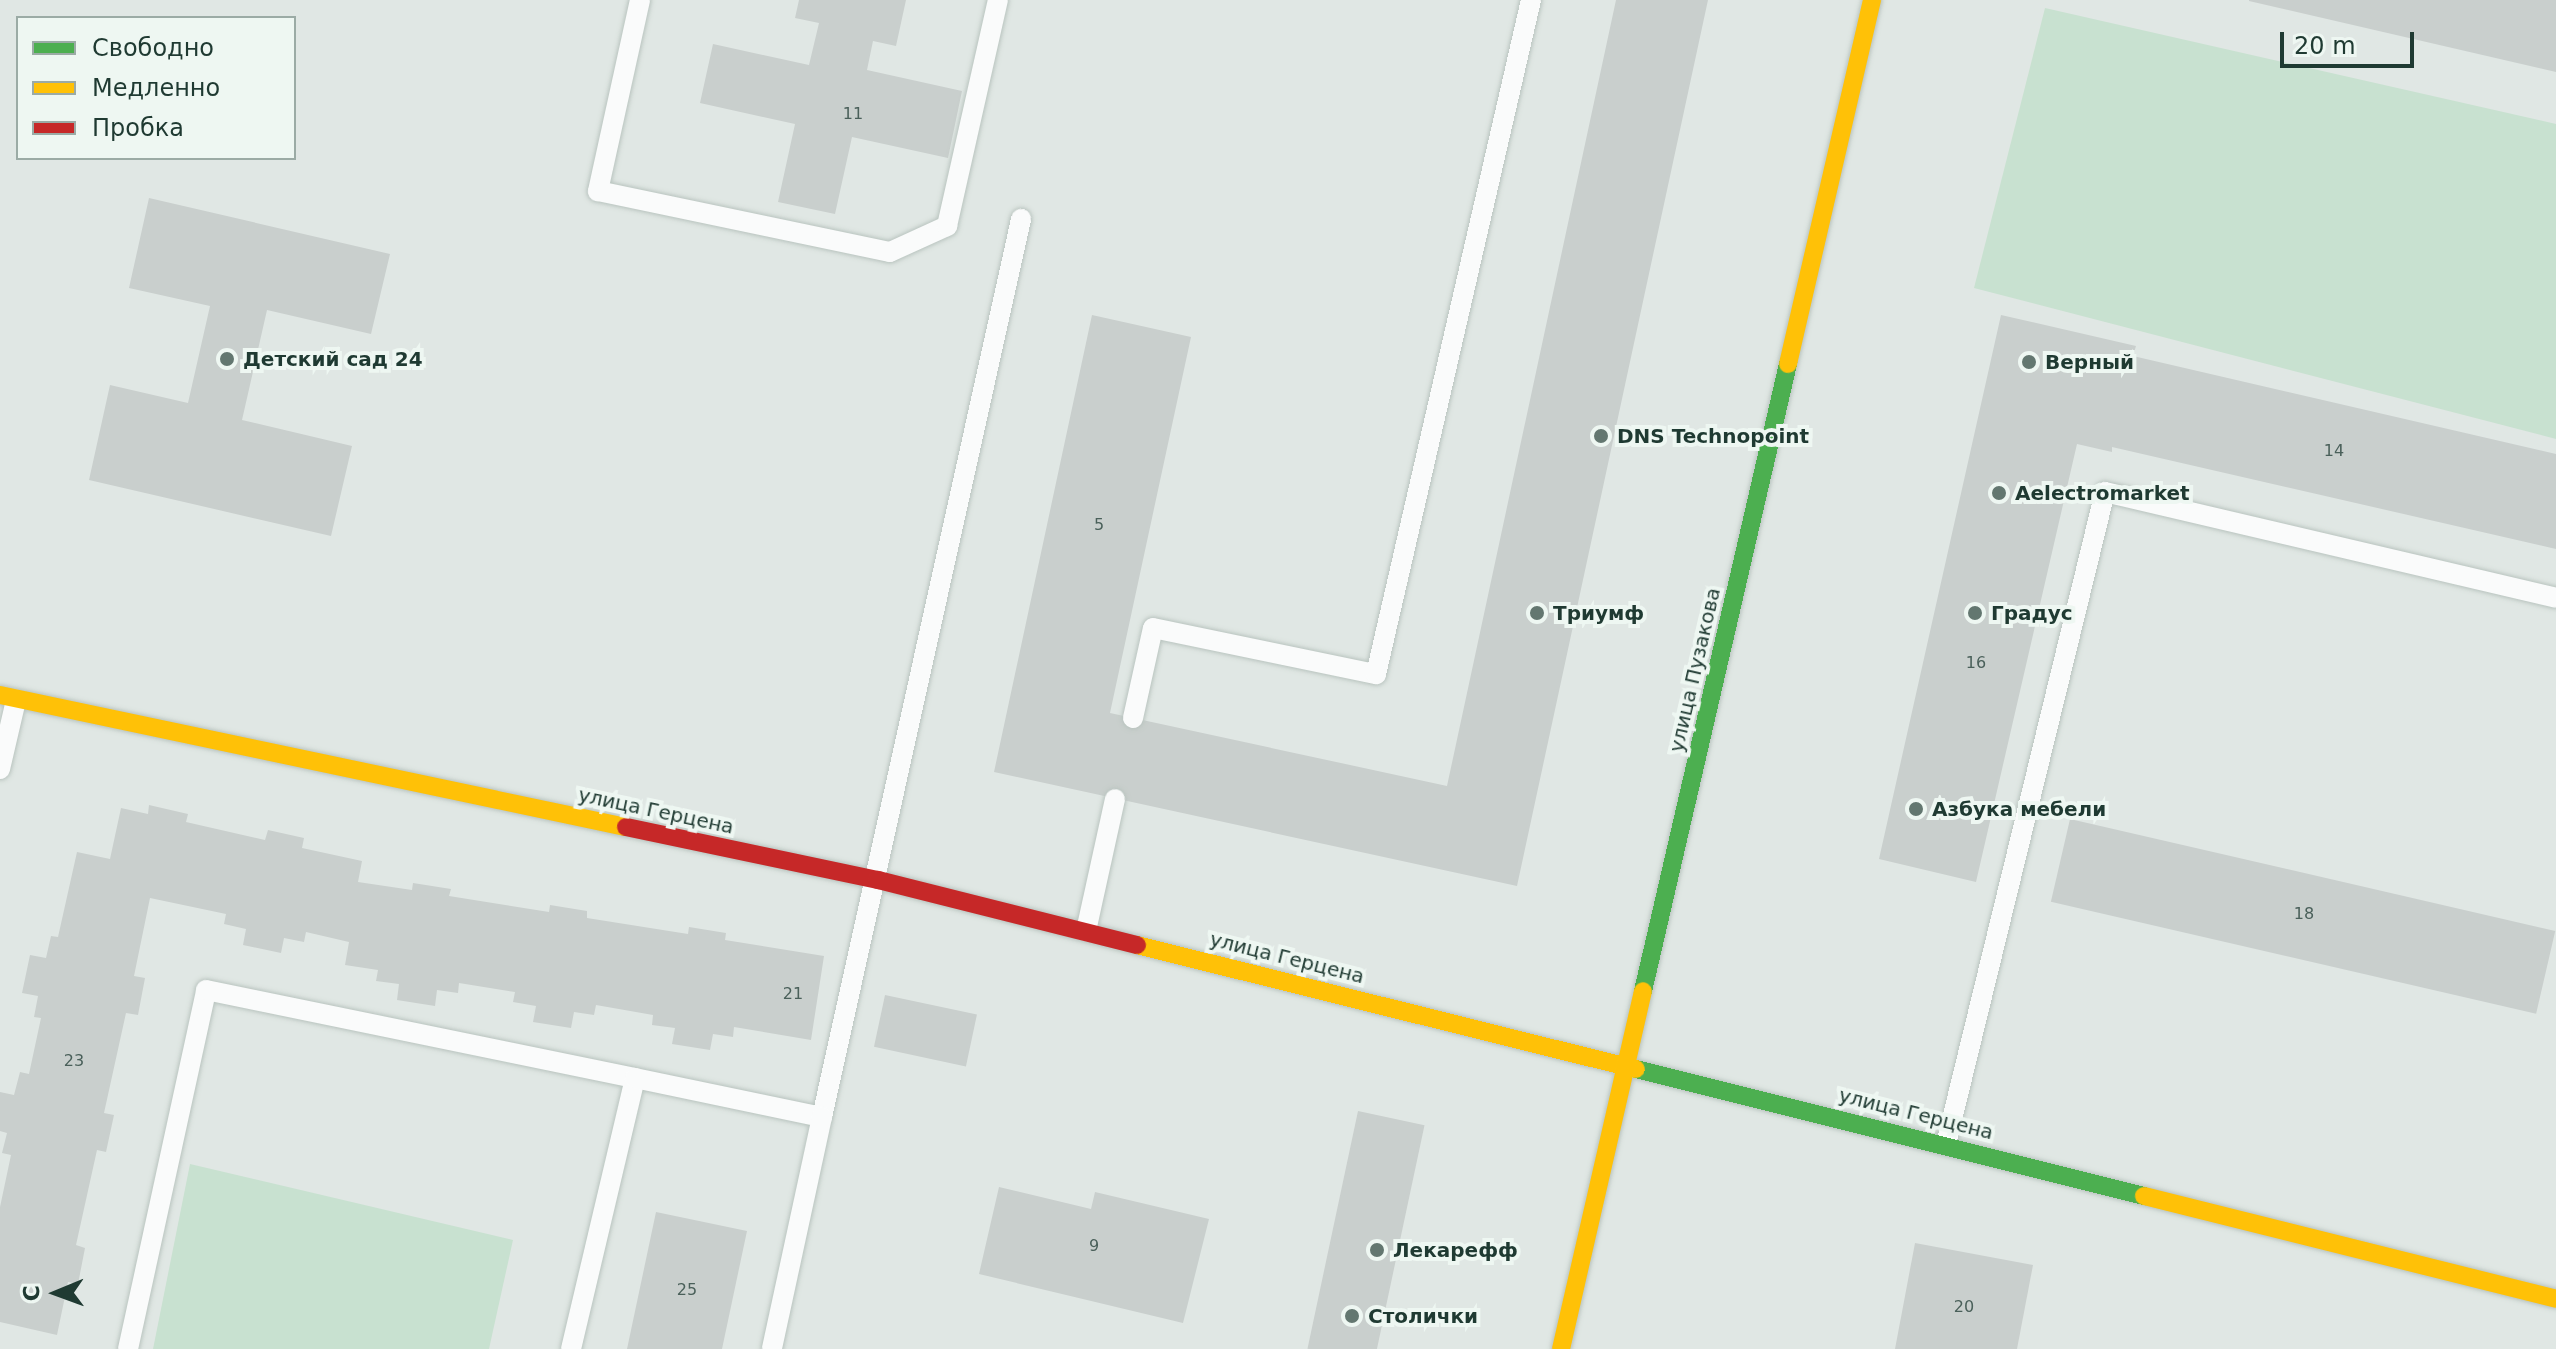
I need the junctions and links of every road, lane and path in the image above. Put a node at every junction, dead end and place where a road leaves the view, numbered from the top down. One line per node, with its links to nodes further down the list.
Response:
1 (640, 0): 2 (lane)
2 (998, 0)
3 (1531, 0): 8 (lane)
4 (1872, 0): 13 (street, улица Пузакова)
5 (1021, 219): 11 (lane)
6 (2556, 598): 16 (lane)
7 (8, 698): 9 (lane); 11 (street, улица Герцена)
8 (1133, 718)
9 (0, 769)
10 (1115, 799): 12 (lane)
11 (878, 880): 12 (street, улица Герцена); 15 (lane)
12 (1086, 931): 13 (street, улица Герцена)
13 (1626, 1064): 16 (street, улица Герцена); 21 (street, улица Пузакова)
14 (635, 1078): 15 (lane); 18 (lane); 19 (lane)
15 (822, 1117): 20 (lane)
16 (1946, 1144): 17 (street, улица Герцена)
17 (2556, 1299)
18 (128, 1349)
19 (571, 1349)
20 (772, 1349)
21 (1561, 1349)

